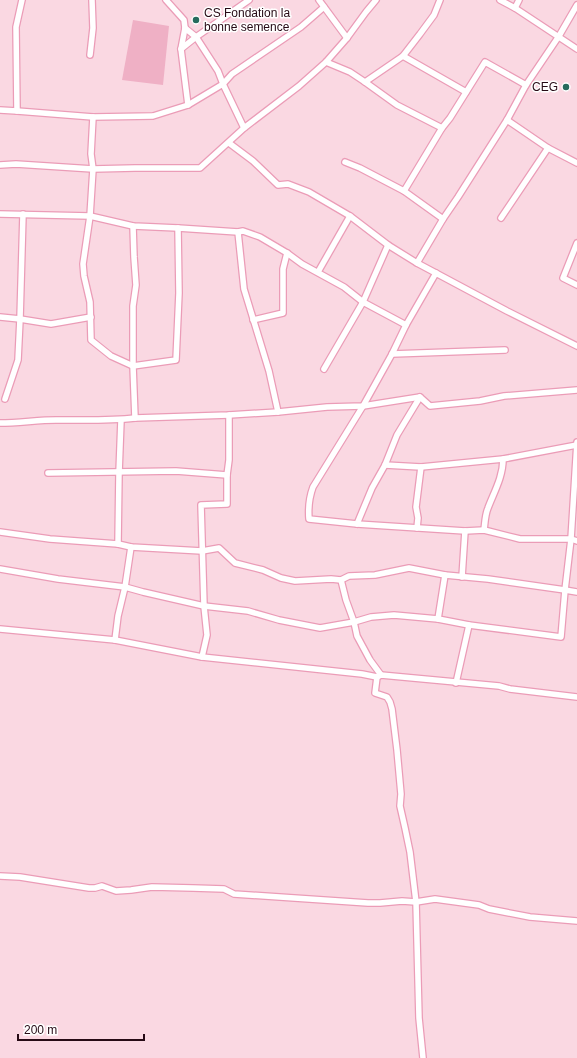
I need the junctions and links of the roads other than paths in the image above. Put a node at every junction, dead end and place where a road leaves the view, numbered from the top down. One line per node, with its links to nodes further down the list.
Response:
1 (22, 0): 28 (street)
2 (92, 0): 19 (street)
3 (166, 0): 13 (street)
4 (249, 0): 15 (street)
5 (320, 0): 11 (street)
6 (376, 0): 16 (street)
7 (440, 0): 20 (street)
8 (500, 0): 12 (street)
9 (519, 0): 12 (street)
10 (577, 6): 14 (street)
11 (324, 7): 16 (street); 23 (street)
12 (515, 8): 14 (street)
13 (185, 28): 15 (street); 17 (street)
14 (559, 36): 18 (street); 24 (street)
15 (196, 37): 17 (street); 23 (street)
16 (347, 38): 21 (street)
17 (181, 49): 26 (street)
18 (577, 49)
19 (90, 55)
20 (403, 56): 22 (street); 25 (street)
21 (326, 62): 22 (street); 31 (street)
22 (365, 82): 32 (street)
23 (223, 84): 26 (street); 31 (street)
24 (526, 85): 25 (street); 30 (street)
25 (466, 92): 32 (street)
26 (188, 105): 29 (street)
27 (0, 110): 28 (street)
28 (17, 111): 29 (street)
29 (93, 117): 38 (street)
30 (507, 120): 34 (street); 45 (street)
31 (244, 128): 33 (street)
32 (442, 128): 39 (street)
33 (229, 143): 38 (street); 43 (street)
34 (548, 148): 36 (street); 44 (street)
35 (345, 162): 39 (street)
36 (577, 163)
37 (0, 165): 38 (street)
38 (93, 169): 42 (street)
39 (404, 191): 45 (street)
40 (0, 214): 41 (street)
41 (23, 214): 42 (street); 59 (street)
42 (90, 216): 46 (street); 58 (street)
43 (350, 216): 50 (street); 53 (street)
44 (501, 218)
45 (443, 219): 52 (street)
46 (133, 226): 47 (street); 65 (street)
47 (178, 228): 48 (street); 65 (street)
48 (238, 232): 51 (street); 60 (street)
49 (577, 242): 55 (street)
50 (388, 246): 52 (street); 56 (street)
51 (288, 253): 53 (street); 60 (street)
52 (417, 263): 54 (street)
53 (318, 272): 56 (street)
54 (436, 274): 61 (street); 62 (street)
55 (577, 284)
56 (363, 302): 61 (street); 66 (street)
57 (0, 317): 59 (street)
58 (91, 317): 59 (street); 65 (street)
59 (20, 319): 69 (street)
60 (253, 320): 71 (street)
61 (406, 325): 64 (street)
62 (577, 346)
63 (505, 350): 64 (street)
64 (392, 354): 70 (street)
65 (133, 366): 73 (street)
66 (324, 369)
67 (577, 390): 68 (street)
68 (420, 397): 70 (street); 79 (street)
69 (6, 399)
70 (363, 406): 71 (street); 84 (street)
71 (278, 412): 72 (street)
72 (229, 415): 73 (street); 83 (street)
73 (135, 418): 74 (street)
74 (121, 420): 75 (street); 81 (street)
75 (0, 423)
76 (577, 442): 77 (street)
77 (577, 445): 78 (street); 89 (street)
78 (503, 459): 80 (street); 86 (street)
79 (385, 465): 80 (street); 84 (street)
80 (421, 467): 85 (street)
81 (119, 472): 82 (street); 83 (street); 90 (street)
82 (48, 473)
83 (227, 475): 92 (street)
84 (357, 524): 85 (street)
85 (417, 528): 87 (street)
86 (484, 530): 87 (street); 89 (street)
87 (465, 531): 95 (street)
88 (0, 532): 90 (street)
89 (574, 540): 98 (street)
90 (118, 544): 91 (street)
91 (131, 547): 92 (street); 97 (street)
92 (202, 551): 96 (street); 100 (street)
93 (0, 569): 97 (street)
94 (445, 575): 95 (street); 96 (street); 101 (street)
95 (462, 577): 98 (street)
96 (341, 580): 102 (street)
97 (125, 587): 100 (street); 105 (street)
98 (565, 590): 99 (street); 103 (street)
99 (577, 592)
100 (204, 606): 102 (street); 106 (street)
101 (438, 619): 102 (street); 103 (street)
102 (354, 622): 107 (street)
103 (469, 625): 108 (street)
104 (0, 629): 105 (street)
105 (115, 640): 106 (street)
106 (202, 657): 107 (street)
107 (378, 676): 108 (street); 111 (street)
108 (456, 683): 109 (street)
109 (577, 697)
110 (0, 876): 111 (street)
111 (416, 902): 112 (street); 113 (street)
112 (577, 921)
113 (423, 1058)

